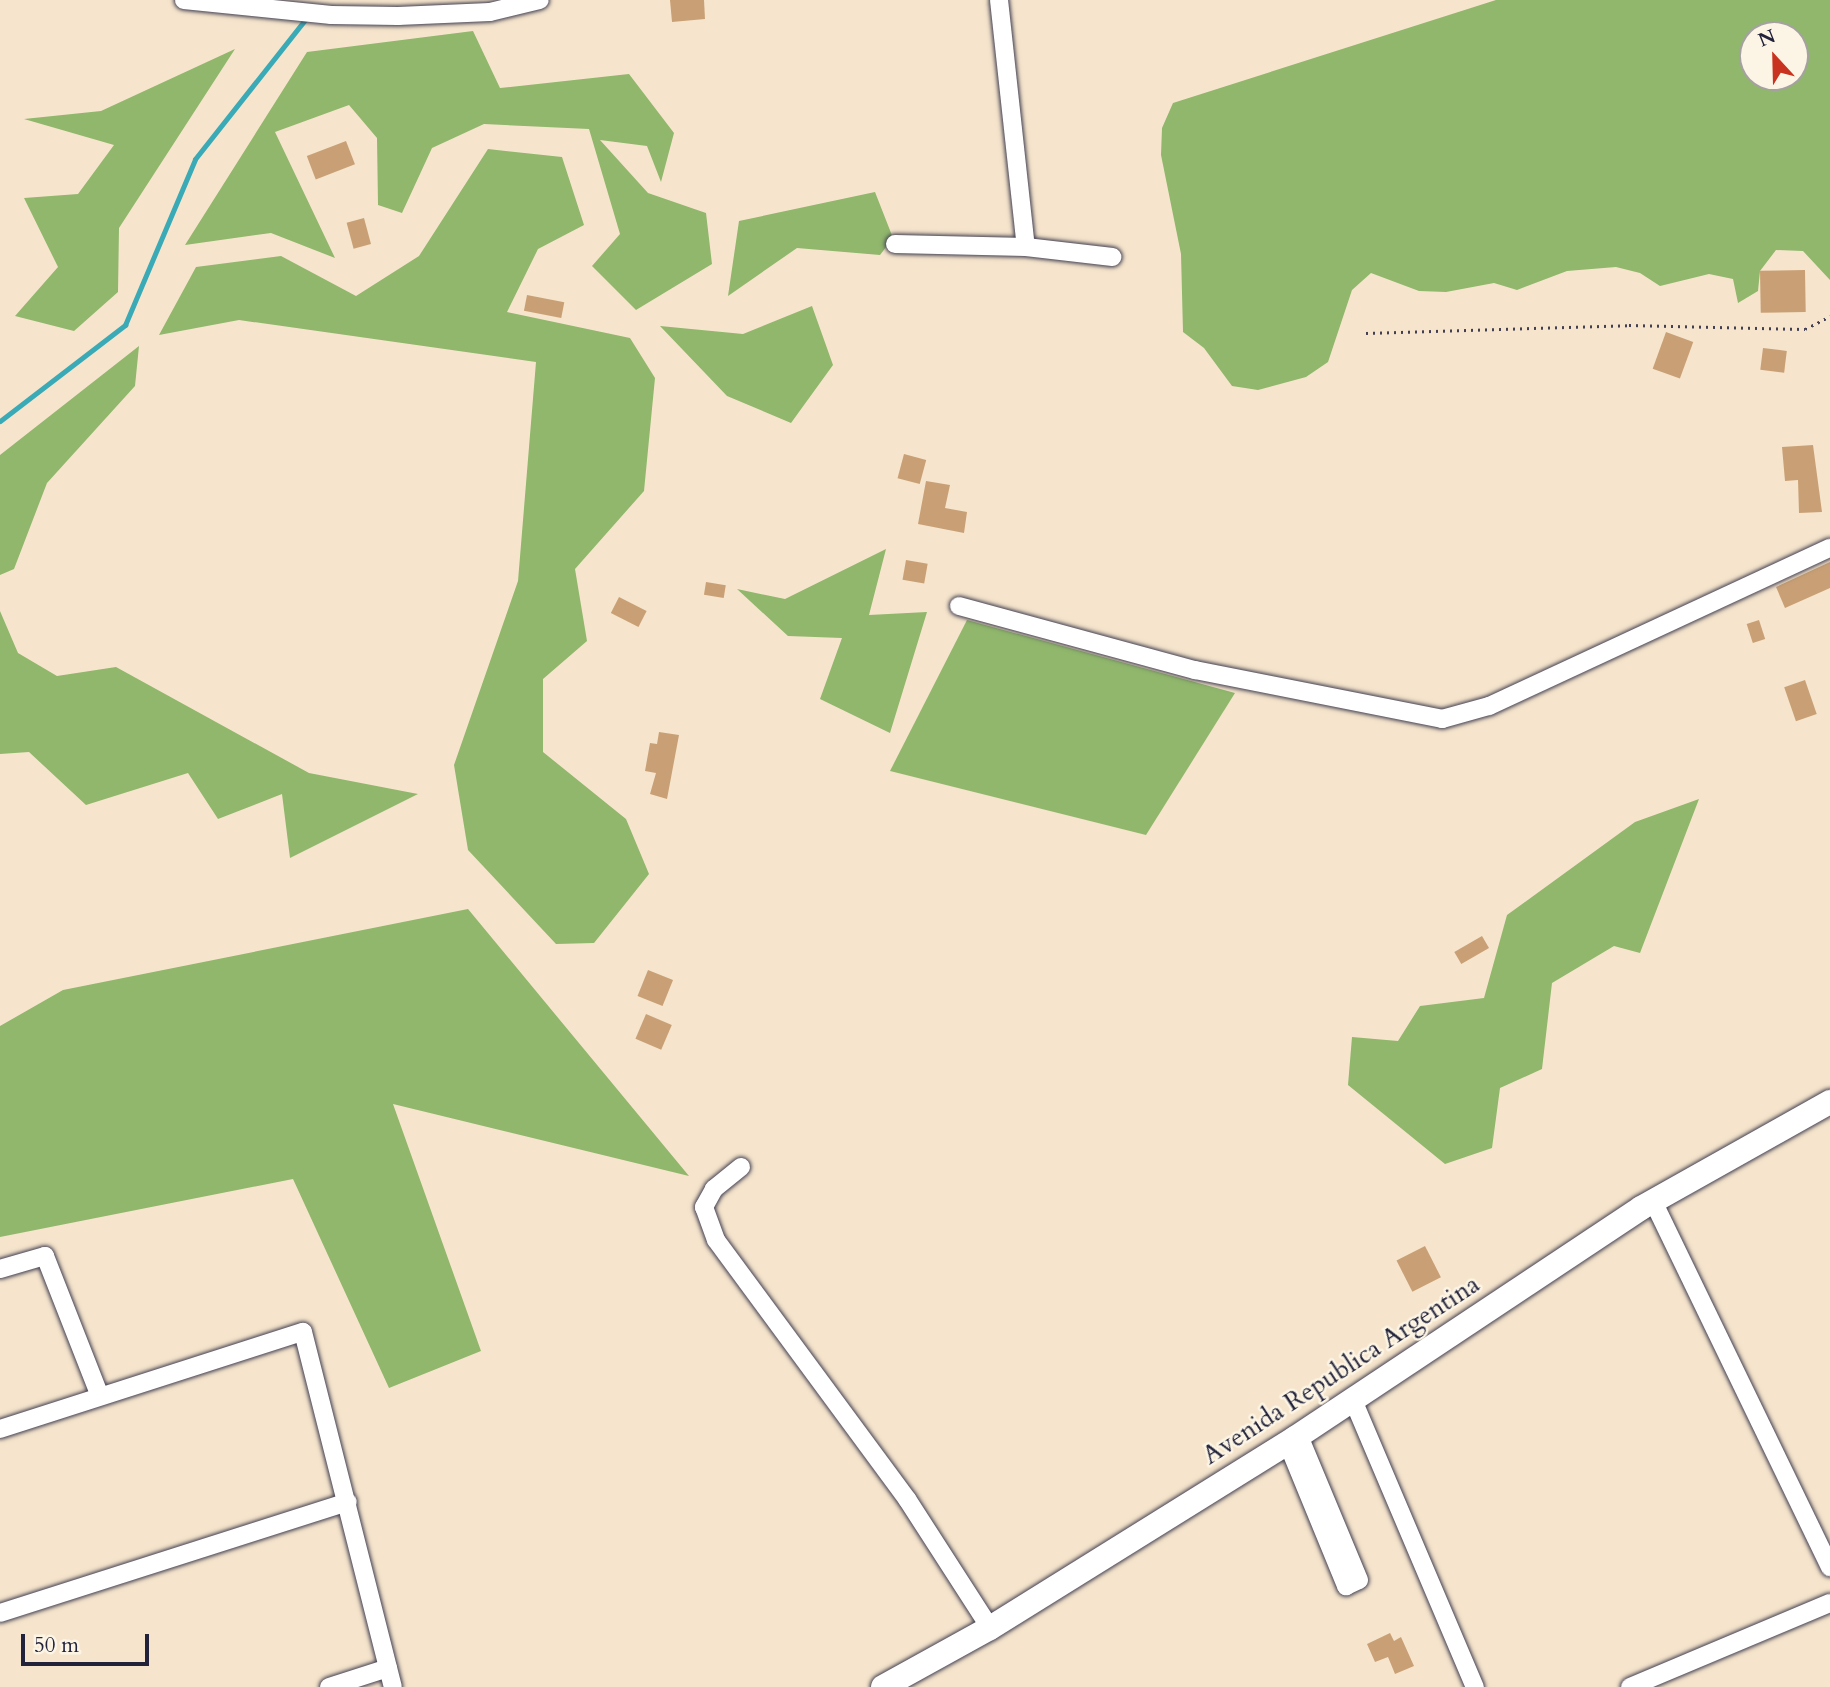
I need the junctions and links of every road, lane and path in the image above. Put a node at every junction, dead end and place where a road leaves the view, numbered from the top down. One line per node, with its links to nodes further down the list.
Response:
1 (184, 0): 2 (street)
2 (540, 0)
3 (999, 0): 5 (street)
4 (895, 244): 5 (street)
5 (1026, 247): 6 (street)
6 (1112, 257)
7 (1830, 316): 8 (path)
8 (1366, 334)
9 (1830, 548): 10 (street)
10 (959, 606)
11 (1830, 1102): 13 (street, Avenida Republica Argentina)
12 (741, 1167): 23 (street)
13 (1653, 1201): 16 (street, Avenida Republica Argentina); 20 (street)
14 (0, 1269): 15 (street)
15 (100, 1396): 17 (street); 19 (street)
16 (1353, 1400): 18 (street, Avenida Republica Argentina); 28 (street)
17 (0, 1429)
18 (1293, 1439): 18 (street); 23 (street, Avenida Republica Argentina)
19 (348, 1502): 22 (street); 24 (street)
20 (1830, 1567)
21 (1830, 1602): 29 (street)
22 (0, 1613)
23 (990, 1628): 27 (street, Avenida Republica Argentina)
24 (388, 1668): 25 (street); 26 (street)
25 (329, 1687)
26 (393, 1687)
27 (883, 1687)
28 (1475, 1687)
29 (1630, 1687)

